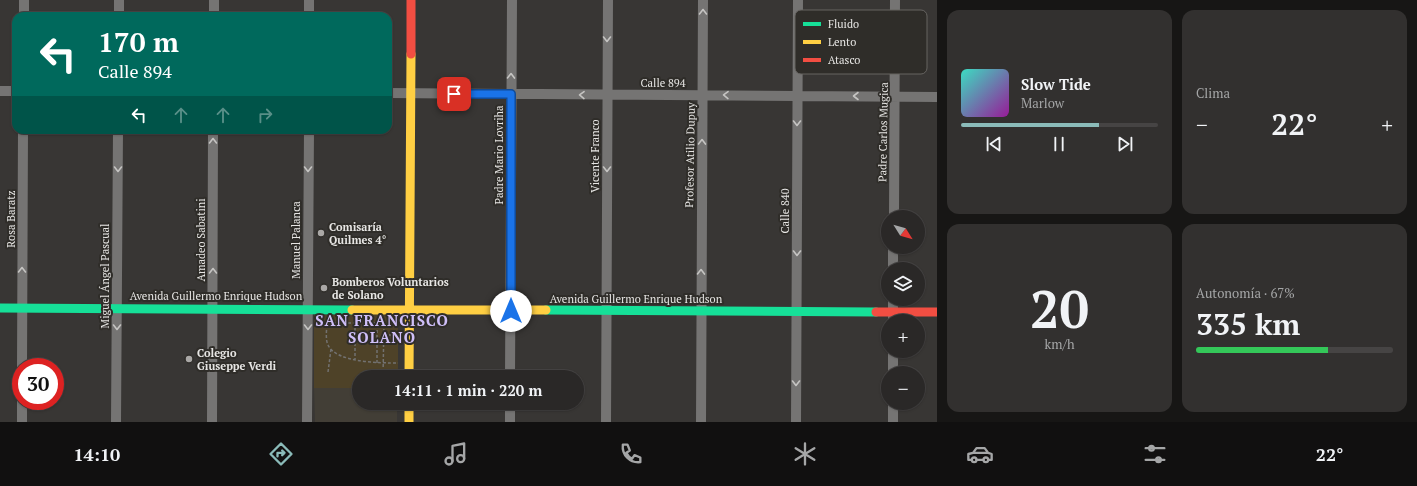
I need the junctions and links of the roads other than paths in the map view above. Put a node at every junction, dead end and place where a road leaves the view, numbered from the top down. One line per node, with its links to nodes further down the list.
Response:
1 (24, 0): 11 (street)
2 (119, 0): 12 (street)
3 (214, 0): 13 (street)
4 (309, 0): 14 (street)
5 (411, 0): 20 (street)
6 (512, 0): 21 (street, Padre Mario Lovriha, one-way to 6)
7 (608, 0): 22 (street, Vicente Franco, one-way to 22)
8 (703, 0): 23 (street, Profesor Atilio Dupuy, one-way to 8)
9 (798, 0): 10 (street, Calle 840)
10 (798, 10)
11 (24, 12)
12 (119, 12)
13 (214, 12)
14 (309, 12)
15 (797, 74): 24 (street, Calle 840)
16 (895, 74): 25 (street, Padre Carlos Mugica)
17 (0, 91): 18 (street)
18 (12, 91)
19 (392, 93): 20 (street, Calle 894)
20 (410, 94): 21 (street, Calle 894); 37 (street)
21 (511, 94): 22 (street, Calle 894, one-way to 21); 39 (street, Padre Mario Lovriha)
22 (607, 95): 23 (street, Calle 894); 40 (street, Vicente Franco, one-way to 40)
23 (703, 95): 24 (street, Calle 894, one-way to 23); 41 (street, Profesor Atilio Dupuy, one-way to 23)
24 (797, 96): 25 (street, Calle 894, one-way to 24); 38 (street, Calle 840, one-way to 38)
25 (895, 96): 26 (street, Calle 894); 31 (street, Padre Carlos Mugica)
26 (937, 97)
27 (23, 134): 35 (street, Rosa Baratz, one-way to 27)
28 (118, 134): 33 (street, Miguel Ángel Pascual, one-way to 33)
29 (213, 134): 36 (street, Amadeo Sabatini, one-way to 29)
30 (308, 134): 34 (street, Manuel Palanca, one-way to 34)
31 (894, 210)
32 (0, 308): 35 (street, Avenida Guillermo Enrique Hudson)
33 (117, 308): 35 (street, Avenida Guillermo Enrique Hudson); 36 (street, Avenida Guillermo Enrique Hudson); 53 (street, Miguel Ángel Pascual, one-way to 53)
34 (308, 308): 36 (street, Avenida Guillermo Enrique Hudson); 37 (street, Avenida Guillermo Enrique Hudson); 55 (street, Manuel Palanca, one-way to 55)
35 (22, 309): 45 (street, Rosa Baratz)
36 (213, 310): 54 (street, Amadeo Sabatini)
37 (409, 310): 39 (street, Avenida Guillermo Enrique Hudson); 46 (street)
38 (797, 310): 41 (street, Avenida Guillermo Enrique Hudson); 44 (street, Avenida Guillermo Enrique Hudson); 60 (street, Calle 840, one-way to 60)
39 (511, 311): 40 (street, Avenida Guillermo Enrique Hudson); 47 (street, Padre Mario Lovriha)
40 (608, 311): 41 (street, Avenida Guillermo Enrique Hudson); 58 (street, Vicente Franco)
41 (700, 311): 59 (street, Profesor Atilio Dupuy)
42 (937, 312): 43 (street, Avenida Guillermo Enrique Hudson)
43 (915, 314)
44 (881, 315)
45 (22, 358)
46 (409, 370)
47 (510, 370)
48 (22, 410): 52 (street)
49 (409, 410): 56 (street)
50 (510, 410): 57 (street)
51 (893, 410): 61 (street)
52 (22, 422)
53 (116, 422)
54 (212, 422)
55 (307, 422)
56 (409, 422)
57 (510, 422)
58 (606, 422)
59 (701, 422)
60 (796, 422)
61 (893, 422)

